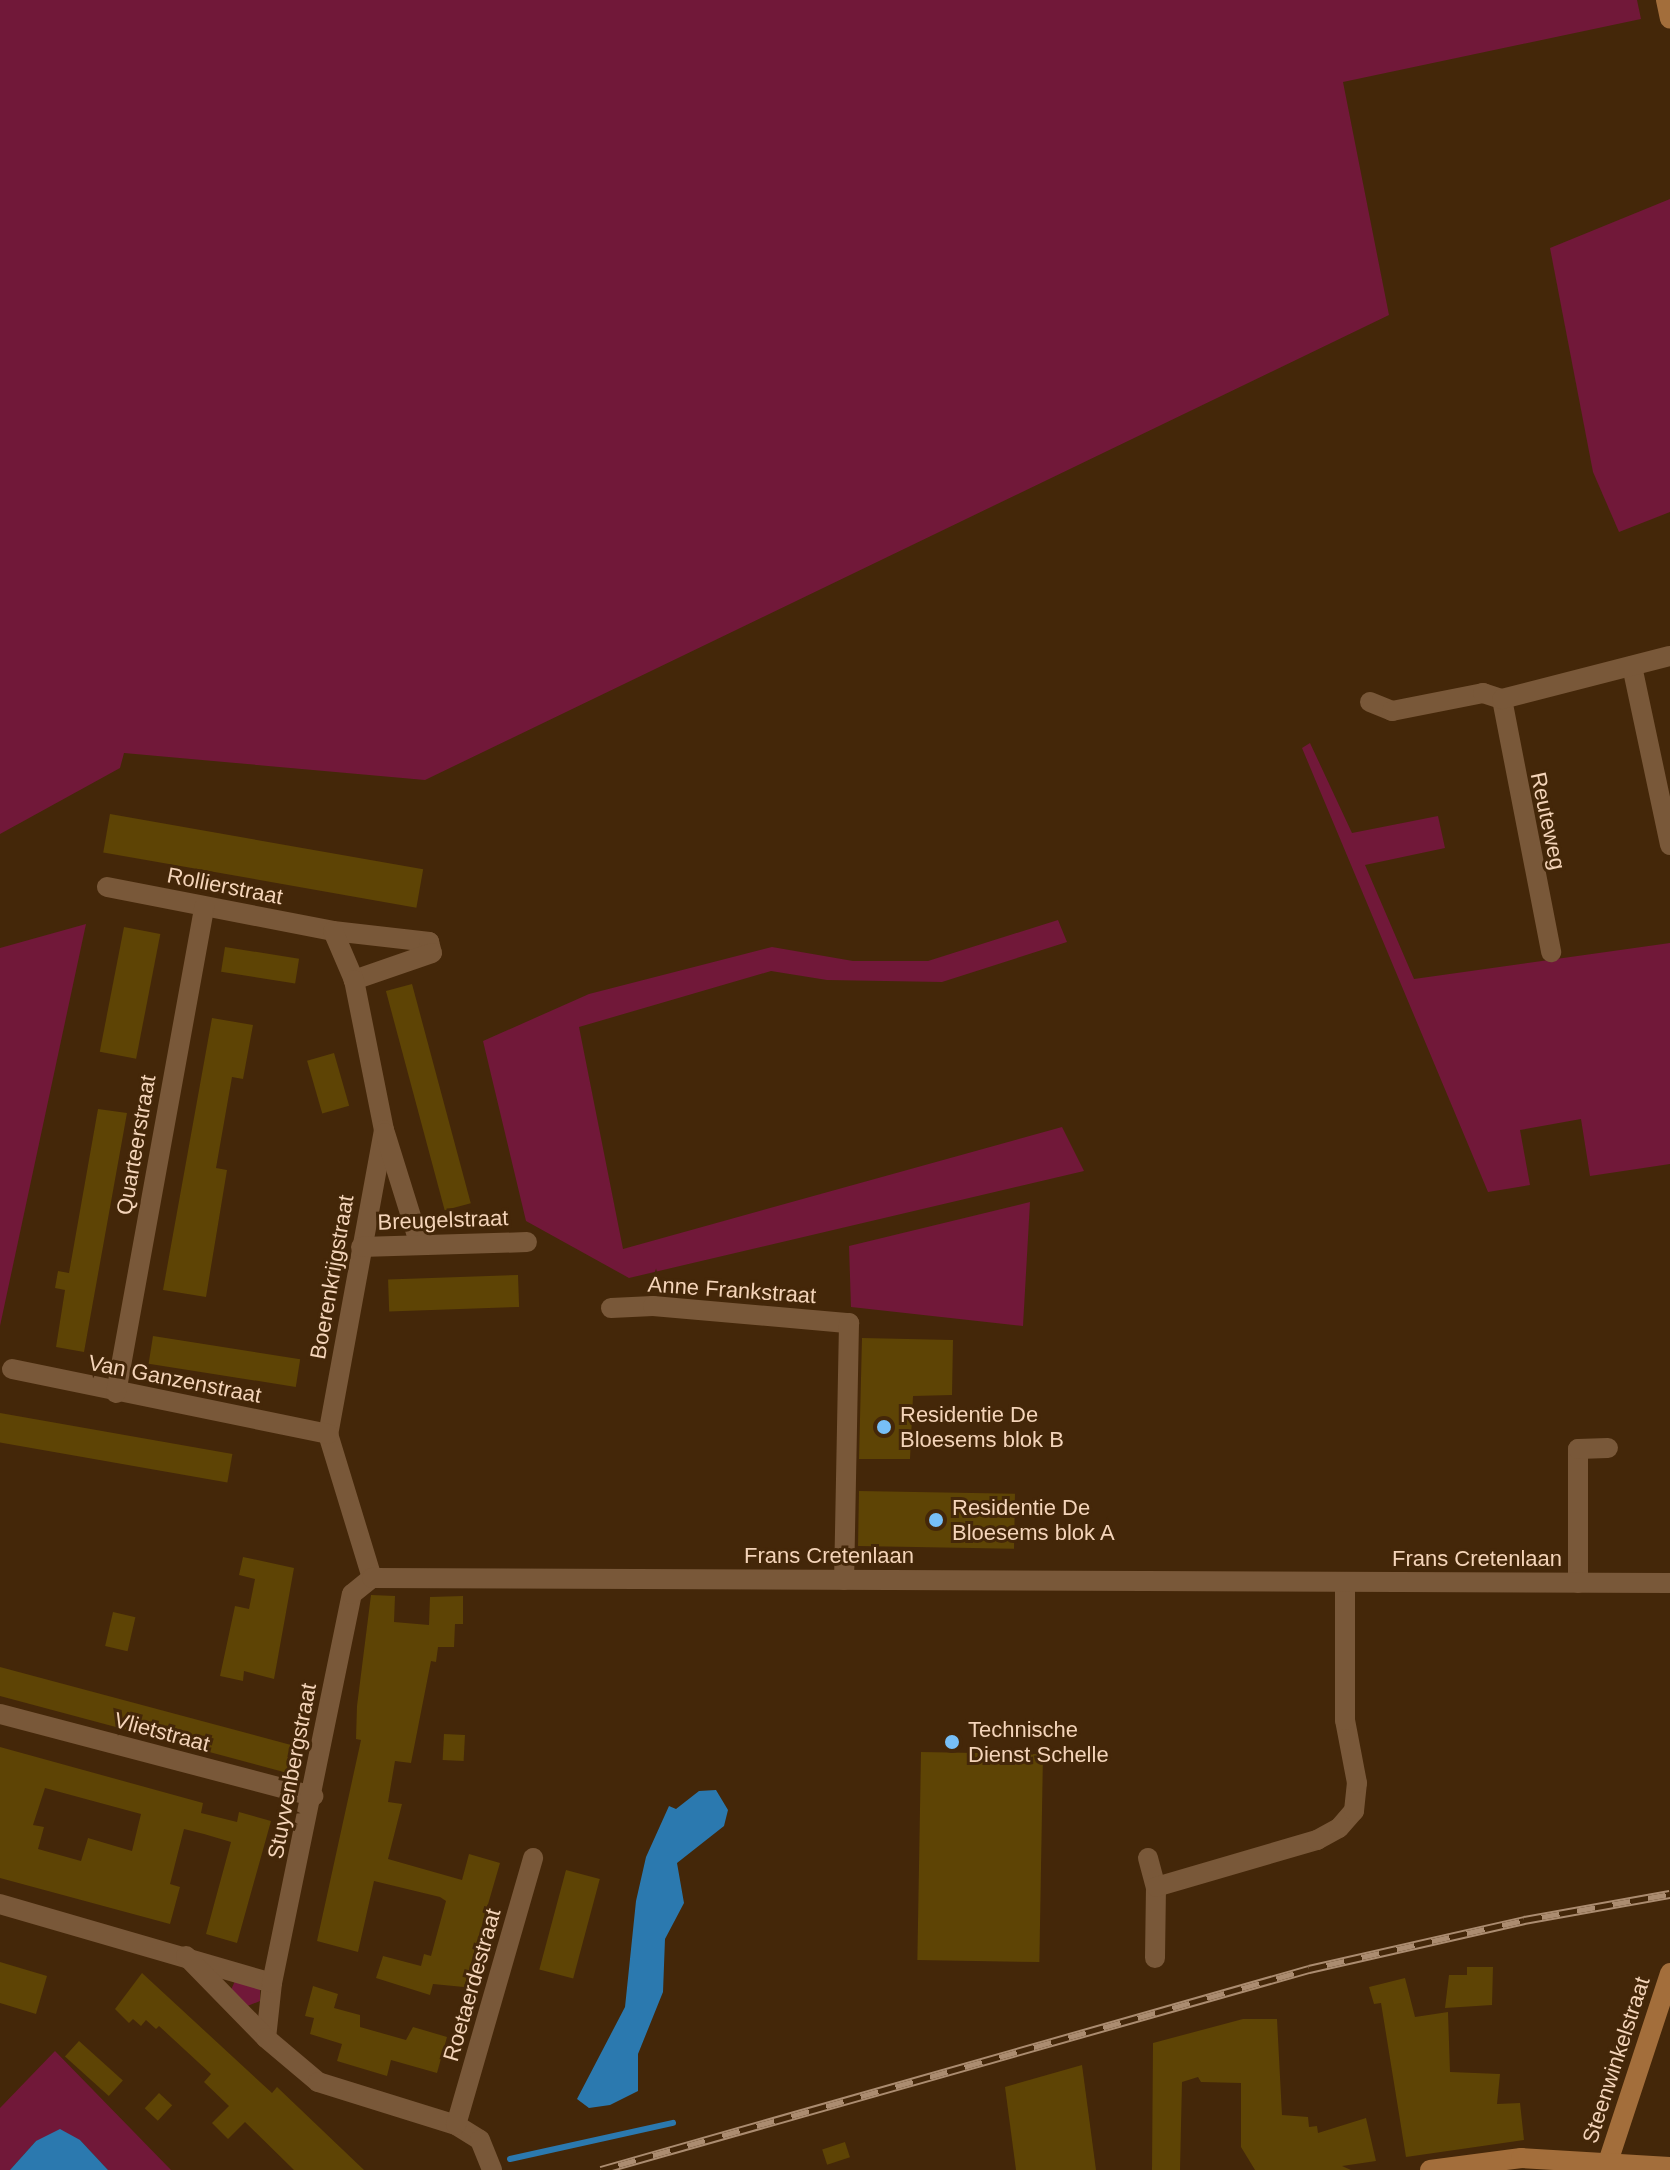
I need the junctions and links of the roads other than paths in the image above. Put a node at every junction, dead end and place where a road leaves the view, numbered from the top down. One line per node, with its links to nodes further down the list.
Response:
1 (1666, 0): 2 (street)
2 (1670, 19)
3 (1670, 656): 4 (street)
4 (1632, 666): 5 (street); 7 (street)
5 (1502, 699): 6 (street); 11 (street, Reuteweg)
6 (1370, 702)
7 (1670, 845)
8 (107, 887): 9 (street, Rollierstraat)
9 (204, 907): 10 (street, Rollierstraat); 19 (street, Quarteerstraat)
10 (333, 931): 12 (street, Boerenkrijgstraat); 12 (street, Rollierstraat)
11 (1551, 952)
12 (354, 980): 13 (street, Boerenkrijgstraat)
13 (384, 1130): 14 (street); 16 (street, Boerenkrijgstraat)
14 (419, 1242): 15 (street, Breugelstraat); 16 (street, Breugelstraat)
15 (527, 1242)
16 (361, 1247): 20 (street, Boerenkrijgstraat)
17 (611, 1308): 23 (street, Anne Frankstraat)
18 (12, 1369): 19 (street, Van Ganzenstraat)
19 (116, 1393): 20 (street, Van Ganzenstraat)
20 (328, 1434): 22 (street, Boerenkrijgstraat)
21 (1608, 1448): 25 (street)
22 (372, 1578): 23 (street, Frans Cretenlaan); 28 (street, Stuyvenbergstraat)
23 (844, 1580): 24 (street, Frans Cretenlaan)
24 (1345, 1583): 25 (street, Frans Cretenlaan); 31 (street)
25 (1578, 1583): 26 (street, Frans Cretenlaan)
26 (1670, 1583)
27 (0, 1714): 28 (street, Vlietstraat)
28 (313, 1796): 36 (street, Stuyvenbergstraat)
29 (533, 1858): 38 (street, Roetaerdestraat)
30 (1148, 1858): 31 (street)
31 (1156, 1887): 34 (street)
32 (0, 1904): 33 (street)
33 (186, 1956): 36 (street); 37 (street)
34 (1155, 1958)
35 (1670, 1973): 39 (street, Steenwinkelstraat)
36 (272, 1983): 37 (street, Stuyvenbergstraat)
37 (266, 2038): 38 (street)
38 (456, 2125): 41 (street)
39 (1608, 2162): 40 (street); 42 (street)
40 (1670, 2167)
41 (492, 2170)
42 (1430, 2170)

